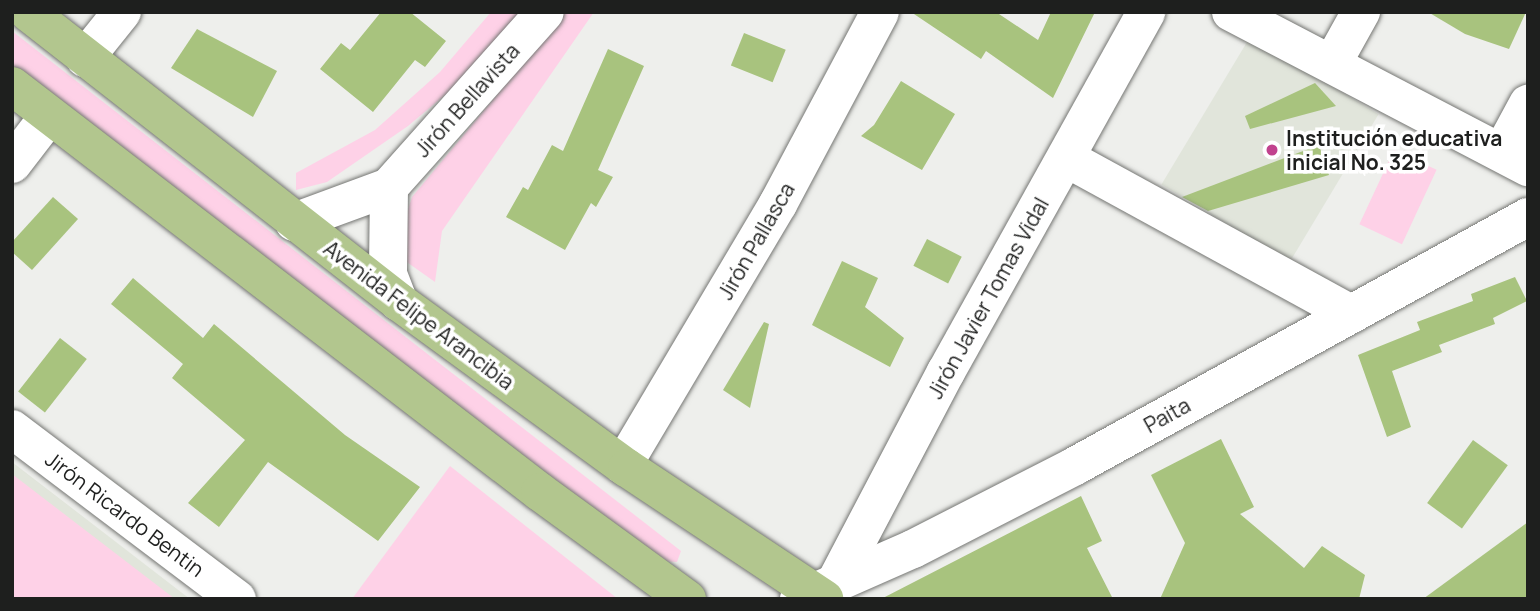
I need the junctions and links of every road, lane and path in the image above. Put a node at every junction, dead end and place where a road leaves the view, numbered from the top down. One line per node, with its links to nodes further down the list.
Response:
1 (27, 12): 8 (main road, Avenida Felipe Arancibia)
2 (122, 12): 8 (street)
3 (545, 12): 16 (street, Jirón Bellavista)
4 (880, 12): 22 (street, Jirón Pallasca)
5 (1146, 12): 13 (street, Jirón Javier Tomas Vidal)
6 (1231, 12): 9 (street)
7 (1361, 12): 9 (street)
8 (85, 58): 18 (main road, Avenida Felipe Arancibia)
9 (1332, 64): 14 (street)
10 (12, 86): 12 (main road)
11 (1528, 104): 14 (street)
12 (49, 116): 15 (street); 25 (main road)
13 (1066, 158): 20 (street); 23 (street, Jirón Javier Tomas Vidal)
14 (1515, 160)
15 (12, 164)
16 (389, 187): 18 (street, Jirón Bellavista); 19 (street)
17 (1528, 217): 20 (street, Paita)
18 (294, 222): 19 (main road, Avenida Felipe Arancibia)
19 (399, 302): 22 (main road, Avenida Felipe Arancibia)
20 (1351, 314): 23 (street, Paita)
21 (12, 429): 24 (street, Jirón Ricardo Bentin)
22 (623, 465): 23 (main road, Avenida Felipe Arancibia)
23 (818, 594)
24 (237, 599)
25 (687, 599)

